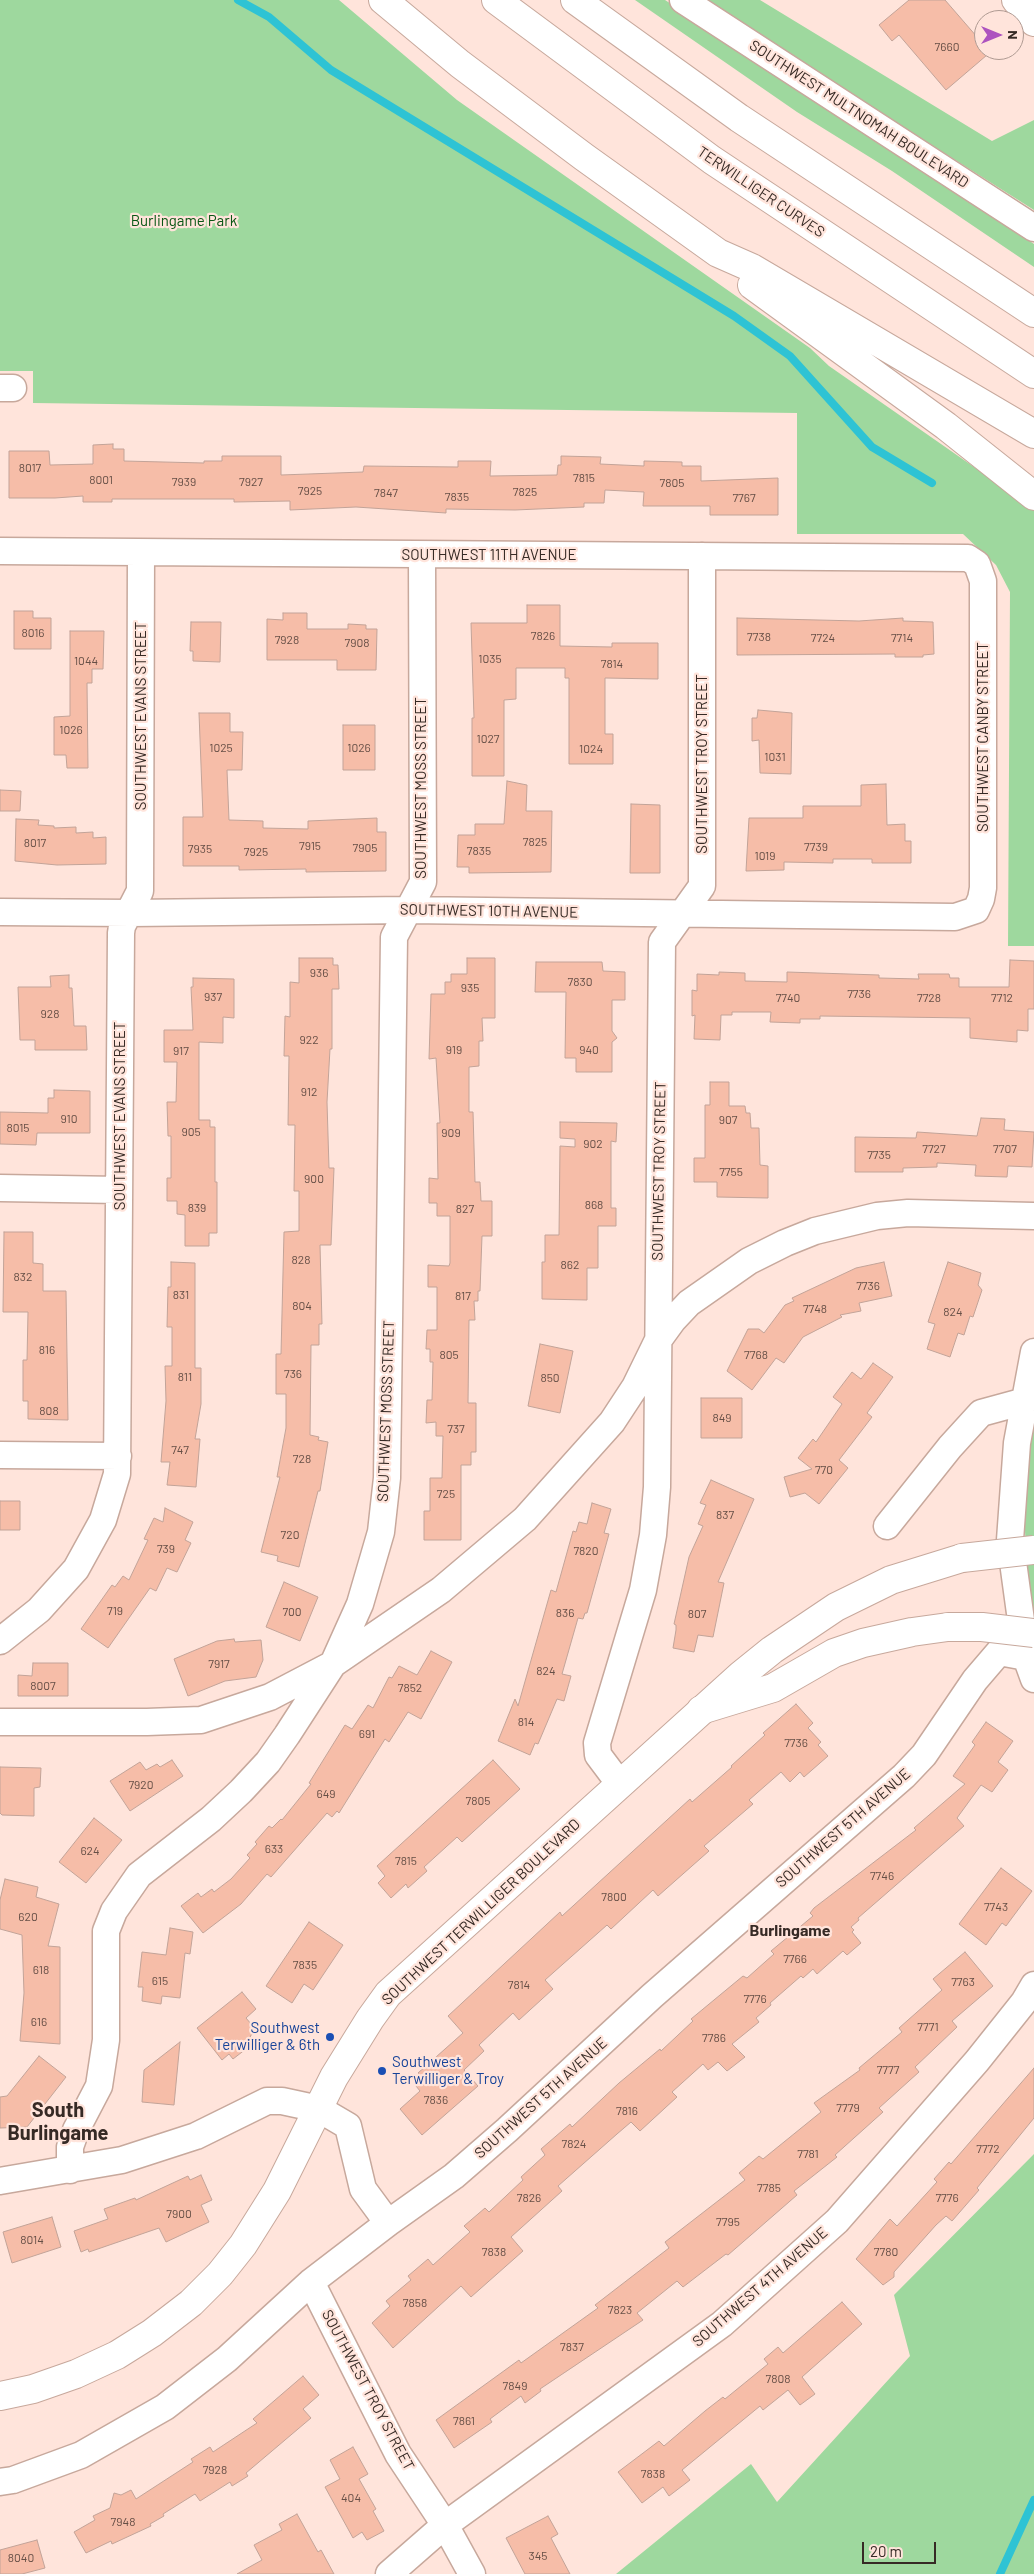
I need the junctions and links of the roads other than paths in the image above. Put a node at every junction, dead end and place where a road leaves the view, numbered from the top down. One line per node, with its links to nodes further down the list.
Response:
1 (383, 0): 8 (main road)
2 (496, 0): 10 (main road, TERWILLIGER CURVES)
3 (575, 0): 9 (main road)
4 (683, 0): 7 (street, SOUTHWEST MULTNOMAH BOULEVARD)
5 (1016, 0): 6 (main road)
6 (1034, 22)
7 (1034, 228)
8 (718, 253): 11 (main road); 12 (main road)
9 (1034, 313)
10 (1034, 374)
11 (1034, 434)
12 (1034, 496)
13 (0, 551): 14 (street, SOUTHWEST 11TH AVENUE)
14 (141, 553): 15 (street, SOUTHWEST 11TH AVENUE); 21 (street, SOUTHWEST EVANS STREET)
15 (422, 555): 16 (street, SOUTHWEST 11TH AVENUE); 18 (street, SOUTHWEST MOSS STREET)
16 (702, 556): 17 (street, SOUTHWEST 11TH AVENUE); 22 (street, SOUTHWEST TROY STREET)
17 (977, 564): 19 (street, SOUTHWEST CANBY STREET)
18 (409, 910): 21 (street, SOUTHWEST 10TH AVENUE); 22 (street, SOUTHWEST 10TH AVENUE); 35 (street, SOUTHWEST MOSS STREET)
19 (976, 910): 22 (street, SOUTHWEST 10TH AVENUE)
20 (0, 912): 21 (street, SOUTHWEST 10TH AVENUE)
21 (130, 913): 24 (street, SOUTHWEST EVANS STREET)
22 (682, 914): 26 (street, SOUTHWEST TROY STREET)
23 (0, 1188): 24 (street)
24 (119, 1190): 30 (street, SOUTHWEST EVANS STREET)
25 (1034, 1216): 26 (street)
26 (657, 1342): 35 (street); 38 (street, SOUTHWEST TROY STREET)
27 (1034, 1352): 28 (street)
28 (1025, 1402): 31 (street); 34 (street)
29 (0, 1455): 30 (street)
30 (118, 1456): 33 (street, SOUTHWEST EVANS STREET)
31 (887, 1526)
32 (1034, 1550): 36 (main road, SOUTHWEST TERWILLIGER BOULEVARD, bridge)
33 (0, 1641)
34 (1031, 1656): 36 (main road, bridge); 43 (street, SOUTHWEST 5TH AVENUE)
35 (332, 1664): 37 (street); 41 (street, SOUTHWEST MOSS STREET)
36 (701, 1710): 38 (main road, SOUTHWEST TERWILLIGER BOULEVARD)
37 (0, 1722)
38 (619, 1783): 40 (main road, SOUTHWEST TERWILLIGER BOULEVARD)
39 (1034, 1985): 47 (street, SOUTHWEST 4TH AVENUE)
40 (319, 2109): 41 (street); 43 (street); 45 (main road, SOUTHWEST TERWILLIGER BOULEVARD)
41 (70, 2170): 42 (street)
42 (0, 2181)
43 (388, 2223): 44 (street, SOUTHWEST 5TH AVENUE)
44 (311, 2282): 46 (street, SOUTHWEST 5TH AVENUE); 47 (street, SOUTHWEST TROY STREET)
45 (0, 2396)
46 (0, 2482)
47 (445, 2525): 48 (street, SOUTHWEST 4TH AVENUE); 49 (street, SOUTHWEST TROY STREET)
48 (389, 2574)
49 (472, 2574)

